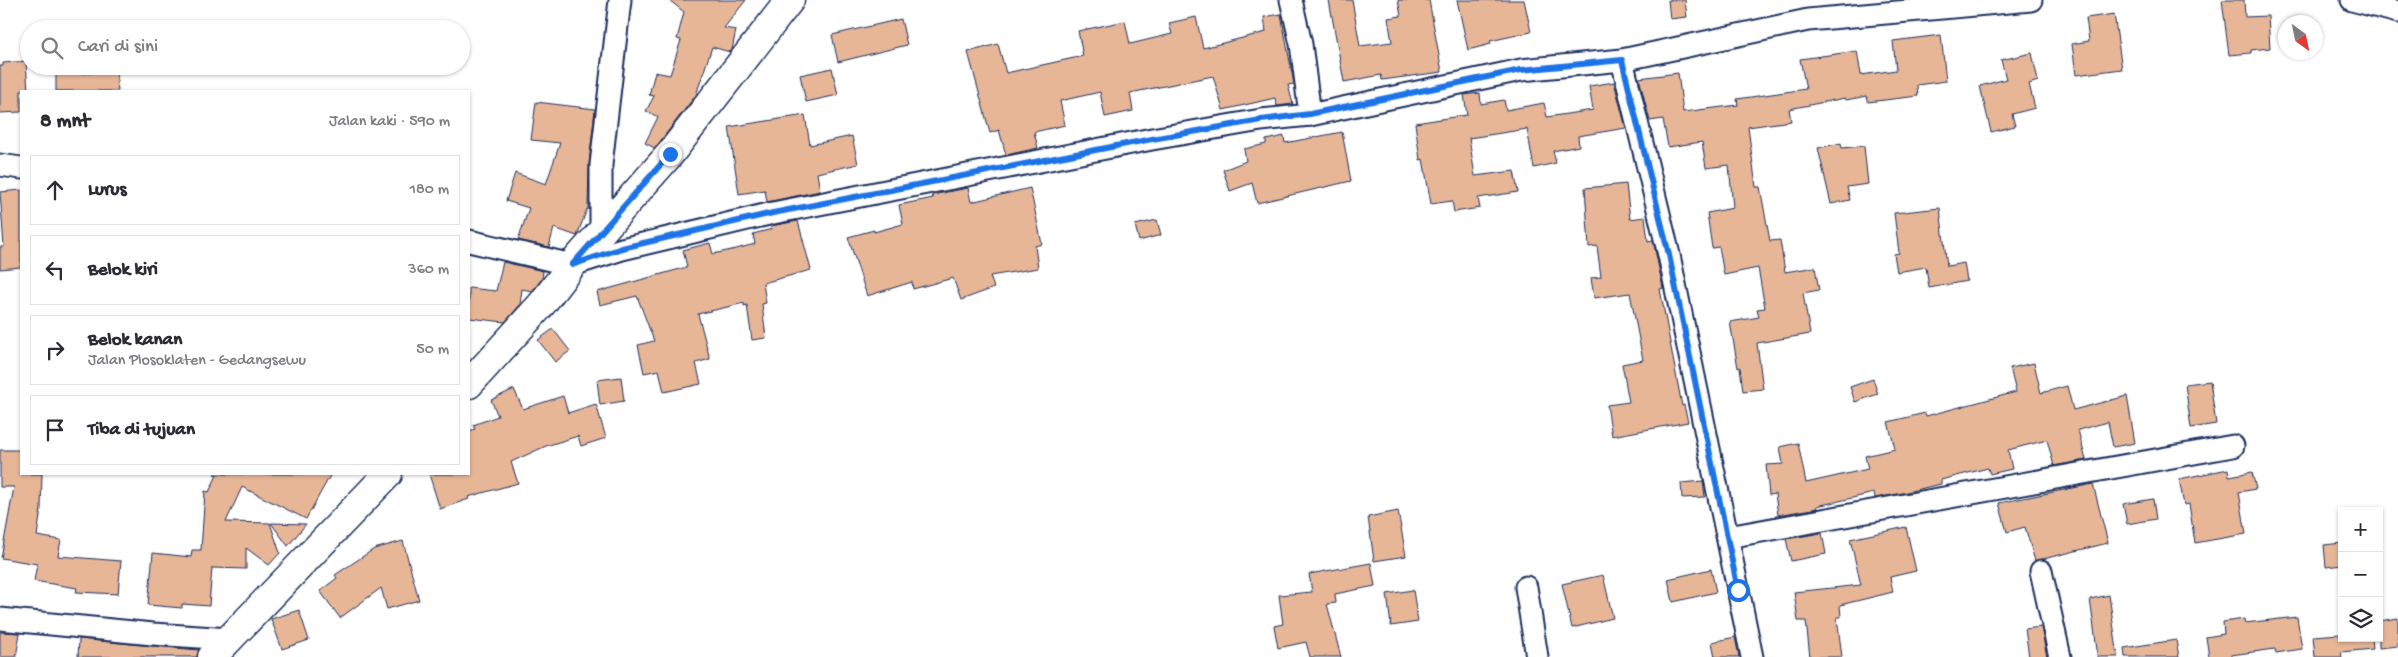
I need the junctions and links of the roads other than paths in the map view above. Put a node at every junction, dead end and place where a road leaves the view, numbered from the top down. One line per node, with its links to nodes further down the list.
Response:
1 (620, 0): 12 (street)
2 (790, 0): 12 (main road)
3 (1291, 0): 9 (street)
4 (2031, 0): 6 (street)
5 (2352, 0): 7 (street)
6 (1976, 3): 8 (street)
7 (2398, 12)
8 (1622, 60): 9 (street); 18 (street)
9 (1310, 114): 14 (street)
10 (0, 165): 11 (street)
11 (20, 168)
12 (601, 232): 14 (main road)
13 (470, 241): 14 (street)
14 (572, 265): 15 (main road)
15 (470, 383)
16 (2233, 446): 18 (street)
17 (387, 475): 22 (main road)
18 (1728, 537): 24 (street)
19 (2041, 571): 25 (street)
20 (1526, 587): 23 (street)
21 (0, 619): 22 (street)
22 (221, 648)
23 (1538, 657)
24 (1752, 657)
25 (2060, 657)

